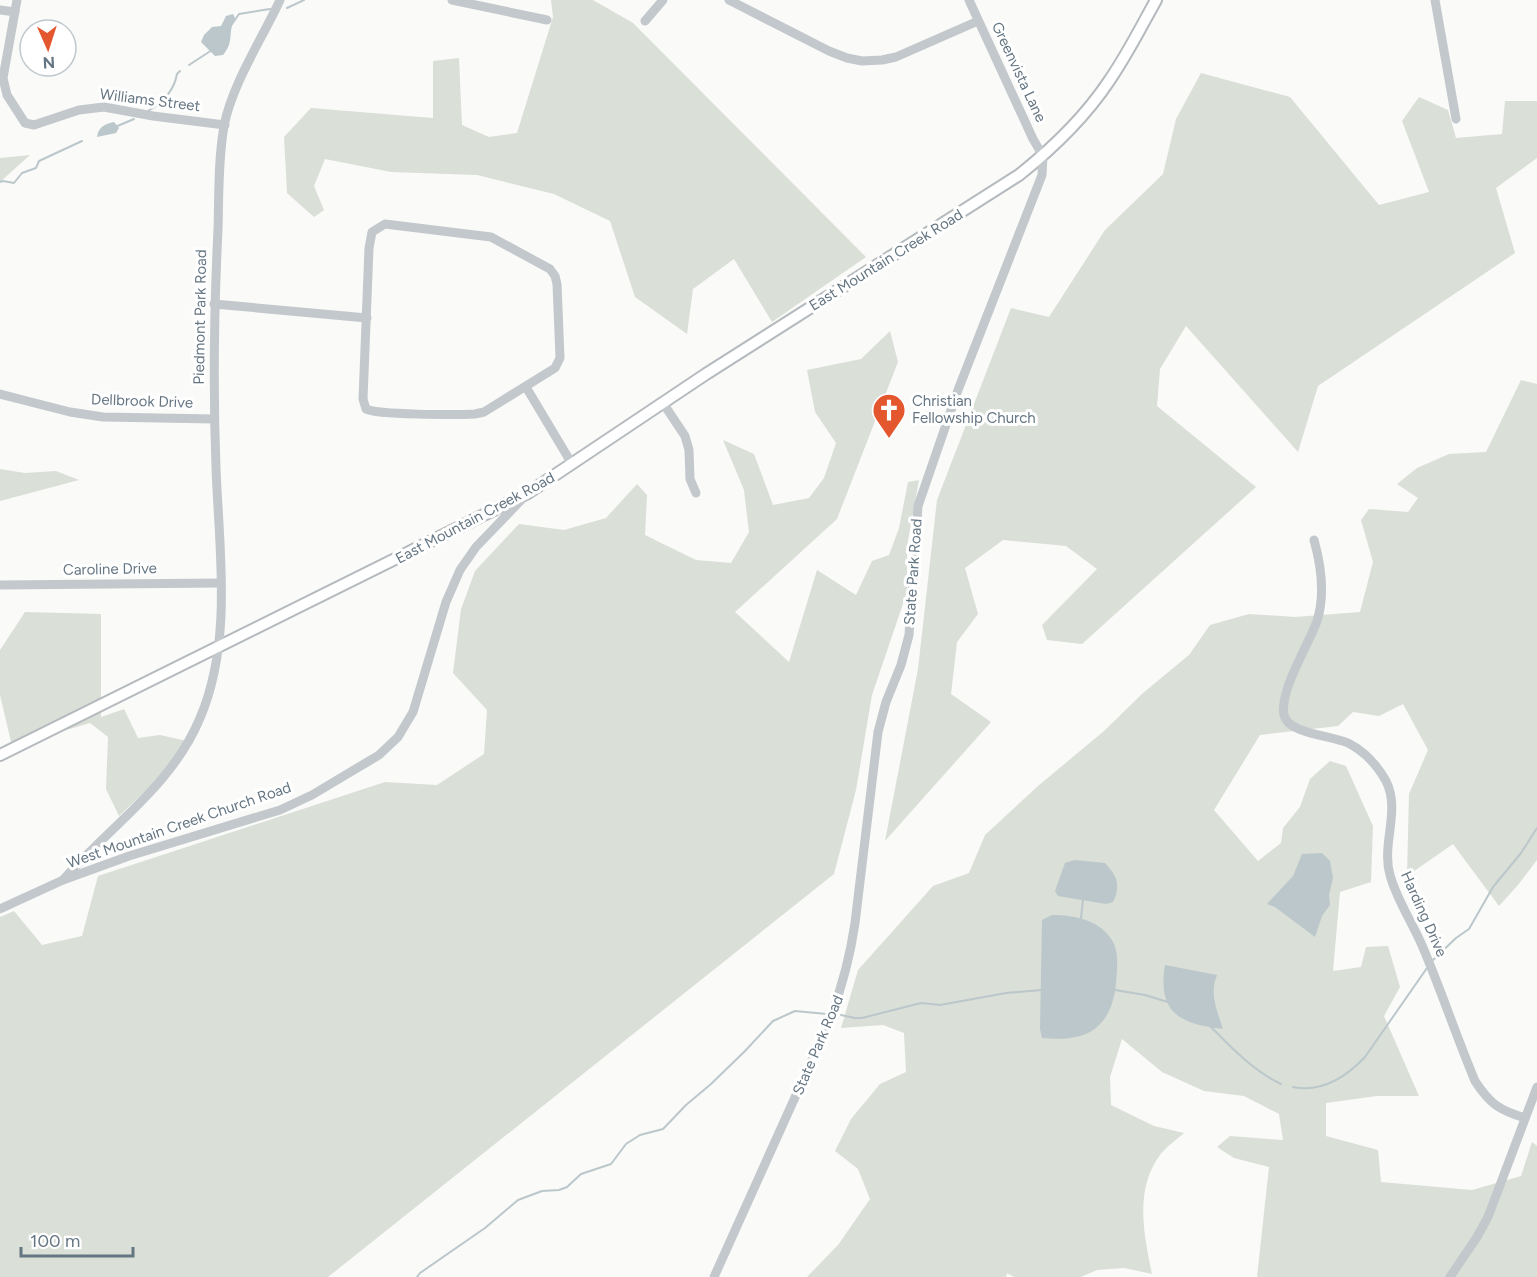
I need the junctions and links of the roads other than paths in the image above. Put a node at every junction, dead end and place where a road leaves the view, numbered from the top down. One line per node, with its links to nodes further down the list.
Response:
1 (17, 0): 10 (street, Williams Street)
2 (280, 0): 15 (street, Piedmont Park Road)
3 (452, 0): 11 (street)
4 (663, 0): 12 (street)
5 (729, 0): 13 (street)
6 (969, 0): 13 (street, Greenvista Lane)
7 (1156, 0): 16 (main road)
8 (1435, 0): 14 (street)
9 (0, 10): 10 (street)
10 (15, 12): 15 (street, Williams Street)
11 (547, 20)
12 (645, 21)
13 (978, 21): 16 (street, Greenvista Lane)
14 (1456, 119)
15 (225, 125): 17 (street, Piedmont Park Road)
16 (1043, 156): 21 (main road, East Mountain Creek Road); 35 (street, State Park Road)
17 (214, 304): 18 (street); 22 (street, Piedmont Park Road)
18 (367, 318): 19 (street); 19 (street)
19 (526, 387): 23 (street)
20 (0, 394): 22 (street, Dellbrook Drive)
21 (663, 403): 23 (main road, East Mountain Creek Road); 25 (street)
22 (214, 419): 27 (street, Piedmont Park Road)
23 (572, 465): 24 (main road, East Mountain Creek Road)
24 (528, 493): 29 (main road, East Mountain Creek Road); 31 (street, West Mountain Creek Church Road)
25 (696, 493)
26 (1314, 540): 34 (street, Harding Drive)
27 (220, 583): 28 (street, Caroline Drive); 29 (street, Piedmont Park Road)
28 (0, 585)
29 (219, 647): 30 (main road, East Mountain Creek Road); 31 (street, Piedmont Park Road)
30 (0, 755)
31 (63, 880): 32 (street, West Mountain Creek Church Road)
32 (0, 909)
33 (1536, 1096): 34 (street)
34 (1525, 1118): 36 (street)
35 (714, 1277)
36 (1450, 1277)

